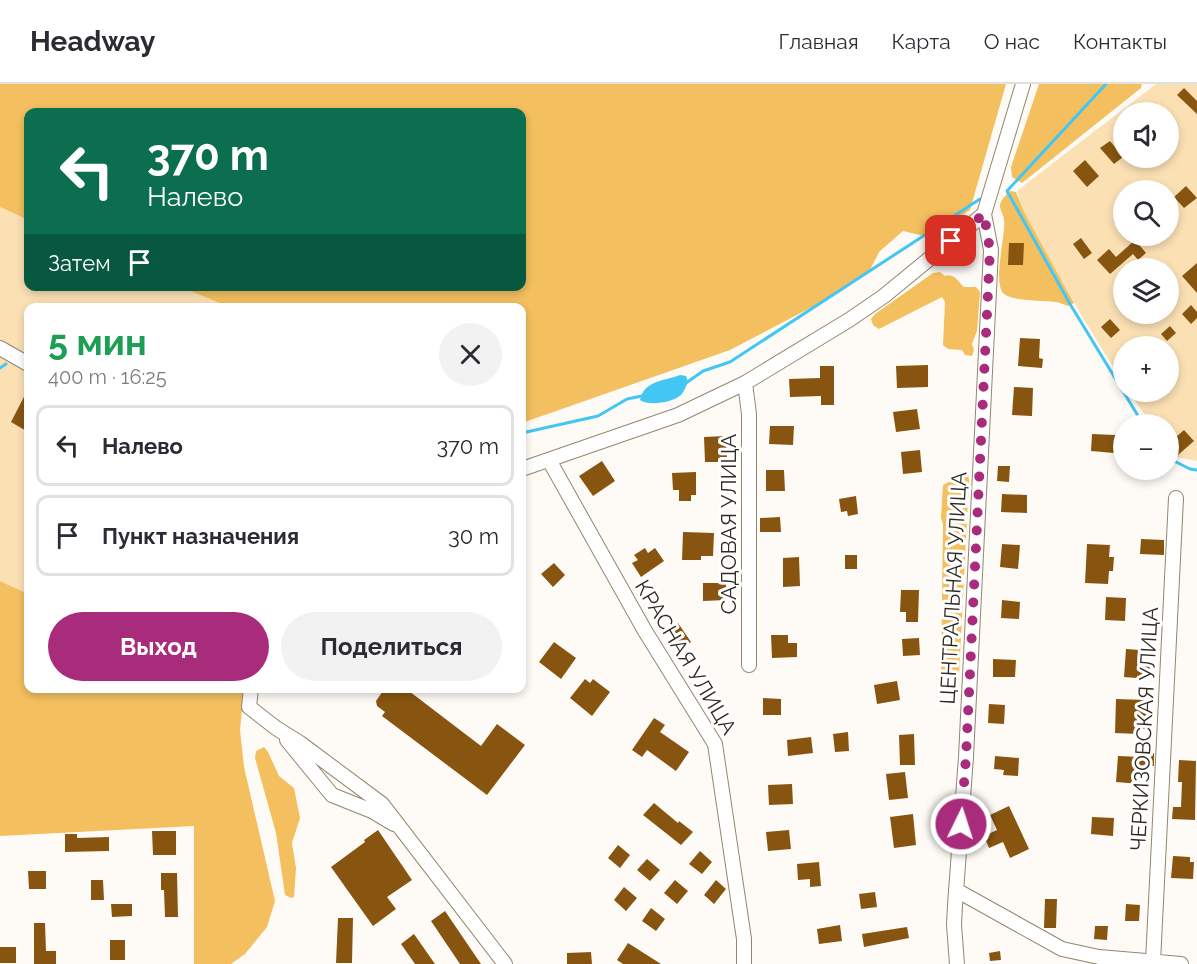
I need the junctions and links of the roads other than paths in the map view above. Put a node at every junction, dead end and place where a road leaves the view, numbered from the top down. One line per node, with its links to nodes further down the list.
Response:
1 (1023, 84): 2 (street)
2 (984, 214): 5 (street); 13 (street, ЦЕНТРАЛЬНАЯ УЛИЦА)
3 (0, 348): 4 (street)
4 (24, 362)
5 (745, 383): 6 (street); 9 (street, САДОВАЯ УЛИЦА)
6 (549, 460): 7 (street); 16 (street, КРАСНАЯ УЛИЦА)
7 (526, 469)
8 (1176, 498): 14 (street, ЧЕРКИЗОВСКАЯ УЛИЦА)
9 (749, 666)
10 (250, 693): 11 (street)
11 (276, 728): 12 (street); 12 (street)
12 (406, 832): 15 (street)
13 (956, 890): 14 (street); 17 (street, ЦЕНТРАЛЬНАЯ УЛИЦА)
14 (1153, 962): 18 (street)
15 (505, 964)
16 (744, 964)
17 (957, 964)
18 (1181, 964)

